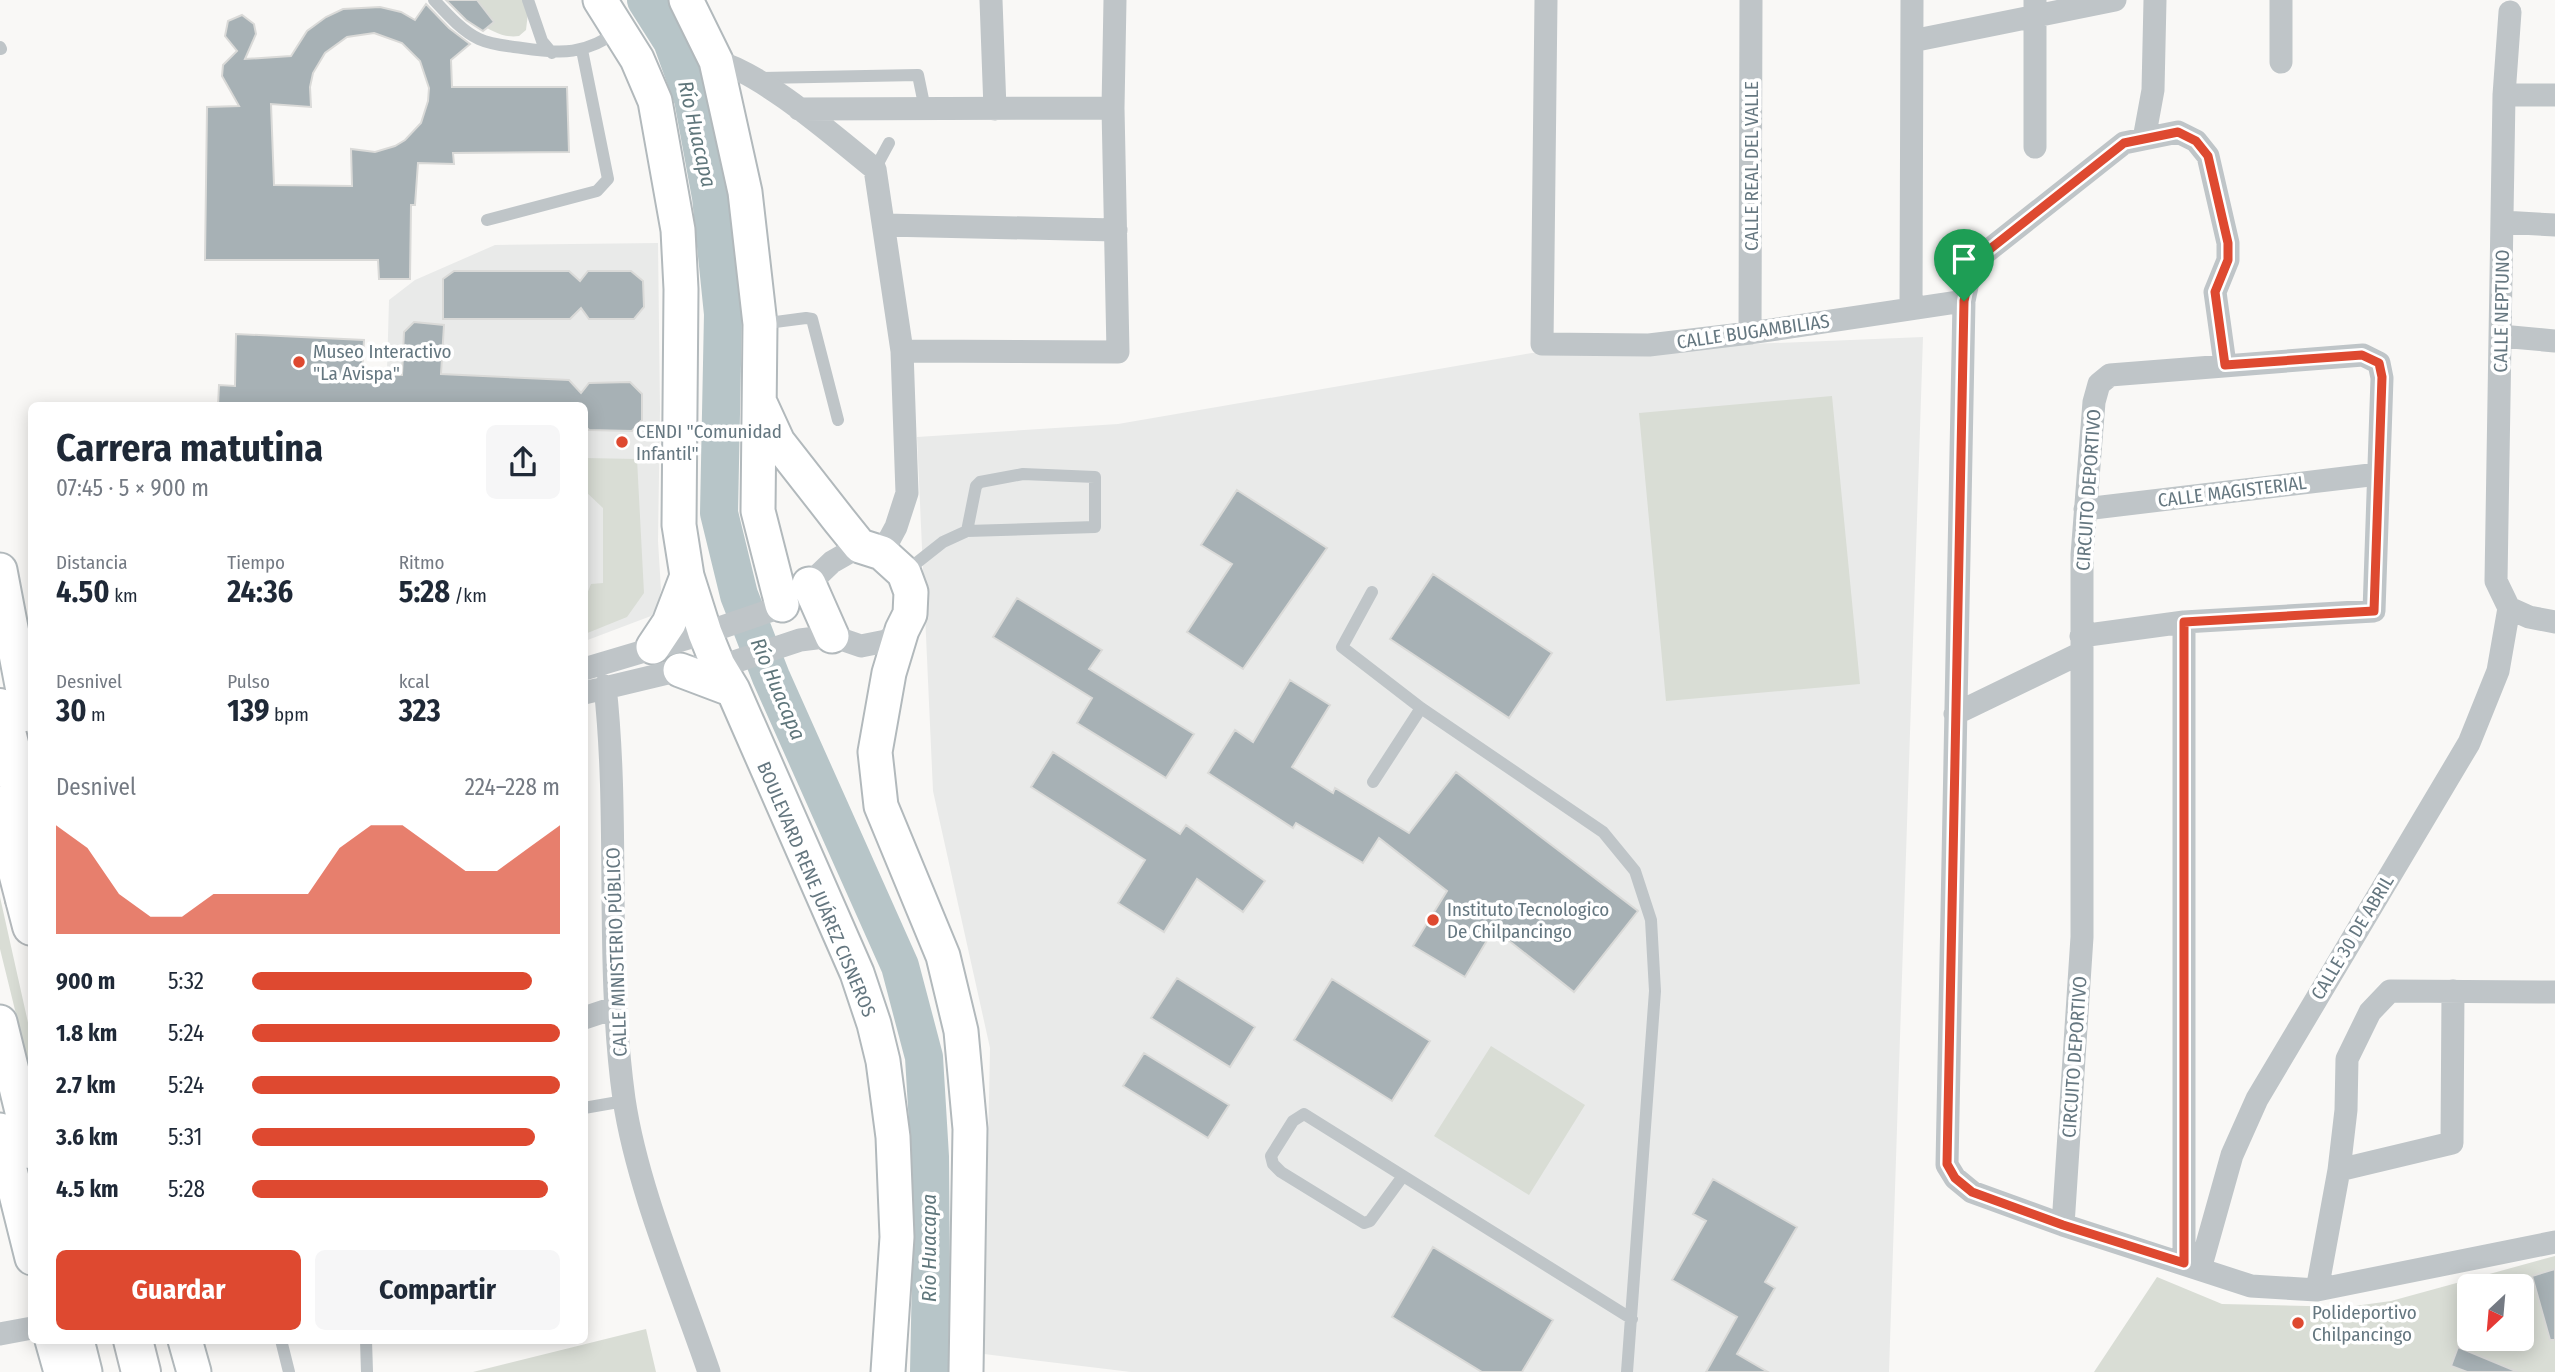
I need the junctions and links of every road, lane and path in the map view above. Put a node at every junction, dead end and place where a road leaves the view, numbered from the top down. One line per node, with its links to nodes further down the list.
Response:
1 (434, 0): 18 (lane)
2 (528, 0): 18 (lane)
3 (600, 0): 15 (main road, BOULEVARD RENE JUÁREZ CISNEROS)
4 (686, 0): 19 (main road)
5 (991, 0): 27 (street)
6 (1115, 0): 24 (street)
7 (1546, 0): 40 (street, CALLE BUGAMBILIAS)
8 (1751, 0): 40 (street, CALLE REAL DEL VALLE)
9 (1912, 0): 16 (street)
10 (2115, 0): 13 (street)
11 (2155, 0): 28 (street)
12 (2281, 0): 20 (street)
13 (2034, 8): 16 (street); 30 (street)
14 (2510, 12): 22 (street, CALLE NEPTUNO)
15 (619, 30): 17 (lane); 52 (main road, BOULEVARD RENE JUÁREZ CISNEROS)
16 (1912, 41): 38 (street)
17 (582, 50): 18 (lane); 32 (lane)
18 (552, 53)
19 (716, 61): 21 (street); 39 (main road)
20 (2281, 62)
21 (752, 78): 25 (street); 26 (lane)
22 (2504, 95): 23 (street); 33 (street, CALLE NEPTUNO)
23 (2555, 95)
24 (1113, 108): 27 (street); 36 (street)
25 (799, 109): 26 (street); 31 (street)
26 (925, 109): 27 (street)
27 (995, 109)
28 (2144, 139): 37 (street); 44 (street)
29 (889, 143): 31 (lane)
30 (2035, 147)
31 (875, 169): 34 (street)
32 (487, 219)
33 (2502, 222): 35 (street); 41 (street, CALLE NEPTUNO)
34 (885, 225): 36 (street); 43 (street)
35 (2555, 225)
36 (1116, 230): 43 (street)
37 (1964, 301): 38 (street, CALLE BUGAMBILIAS); 69 (street)
38 (1911, 308): 40 (street, CALLE BUGAMBILIAS)
39 (760, 324): 45 (main road); 46 (lane)
40 (1750, 333)
41 (2501, 336): 42 (street); 56 (street, CALLE NEPTUNO)
42 (2555, 341)
43 (902, 351): 50 (street)
44 (2225, 365): 47 (street); 48 (street, CIRCUITO DEPORTIVO)
45 (761, 405): 50 (main road); 55 (main road)
46 (838, 421)
47 (2378, 474): 48 (street, CALLE MAGISTERIAL); 57 (street)
48 (2085, 509): 62 (street, CIRCUITO DEPORTIVO)
49 (967, 531): 49 (lane); 50 (lane)
50 (882, 557): 53 (street); 60 (main road)
51 (0, 570): 70 (main road)
52 (687, 576): 59 (main road, BOULEVARD RENE JUÁREZ CISNEROS); 63 (main road)
53 (809, 584): 55 (street); 61 (main road)
54 (1372, 592): 68 (lane)
55 (778, 607): 59 (street)
56 (2509, 608): 58 (street); 94 (street, CALLE 30 DE ABRIL)
57 (2184, 622): 62 (street); 94 (street)
58 (2555, 622)
59 (712, 630): 63 (street); 66 (main road, BOULEVARD RENE JUÁREZ CISNEROS)
60 (902, 630): 61 (street); 115 (main road)
61 (832, 636): 66 (street)
62 (2081, 644): 69 (street); 91 (street, CIRCUITO DEPORTIVO)
63 (653, 647): 64 (street)
64 (588, 668)
65 (680, 670): 66 (main road); 67 (street)
66 (728, 673): 114 (main road, BOULEVARD RENE JUÁREZ CISNEROS)
67 (595, 690): 82 (street, CALLE MINISTERIO PÚBLICO)
68 (1421, 708): 71 (lane); 96 (lane)
69 (1955, 714): 91 (street)
70 (13, 727): 74 (highway, bridge)
71 (1373, 782)
72 (28, 793): 73 (main road)
73 (0, 800): 78 (highway, bridge)
74 (28, 811)
75 (28, 833): 76 (street)
76 (0, 835)
77 (0, 871): 79 (street)
78 (28, 894)
79 (28, 896)
80 (2453, 991): 81 (street); 89 (street); 89 (street)
81 (2555, 992)
82 (614, 1008): 83 (street); 85 (street, CALLE MINISTERIO PÚBLICO)
83 (588, 1017)
84 (0, 1022): 88 (main road)
85 (624, 1101): 86 (lane); 113 (street, CALLE MINISTERIO PÚBLICO)
86 (588, 1107)
87 (0, 1130): 92 (main road)
88 (28, 1136)
89 (2339, 1170): 95 (street)
90 (1403, 1176): 90 (lane); 96 (lane)
91 (2063, 1225): 94 (street)
92 (28, 1242)
93 (2555, 1242): 95 (street)
94 (2192, 1266): 95 (street)
95 (2317, 1290)
96 (1632, 1320): 116 (lane)
97 (28, 1329): 98 (street)
98 (0, 1334)
99 (53, 1344): 106 (main road)
100 (78, 1344): 107 (main road)
101 (134, 1344): 108 (highway)
102 (159, 1344): 109 (highway)
103 (186, 1344): 110 (main road)
104 (282, 1344): 111 (lane)
105 (366, 1344): 112 (lane)
106 (61, 1372)
107 (85, 1372)
108 (141, 1372)
109 (167, 1372)
110 (194, 1372)
111 (289, 1372)
112 (367, 1372)
113 (709, 1372)
114 (888, 1372)
115 (966, 1372)
116 (1628, 1372)

